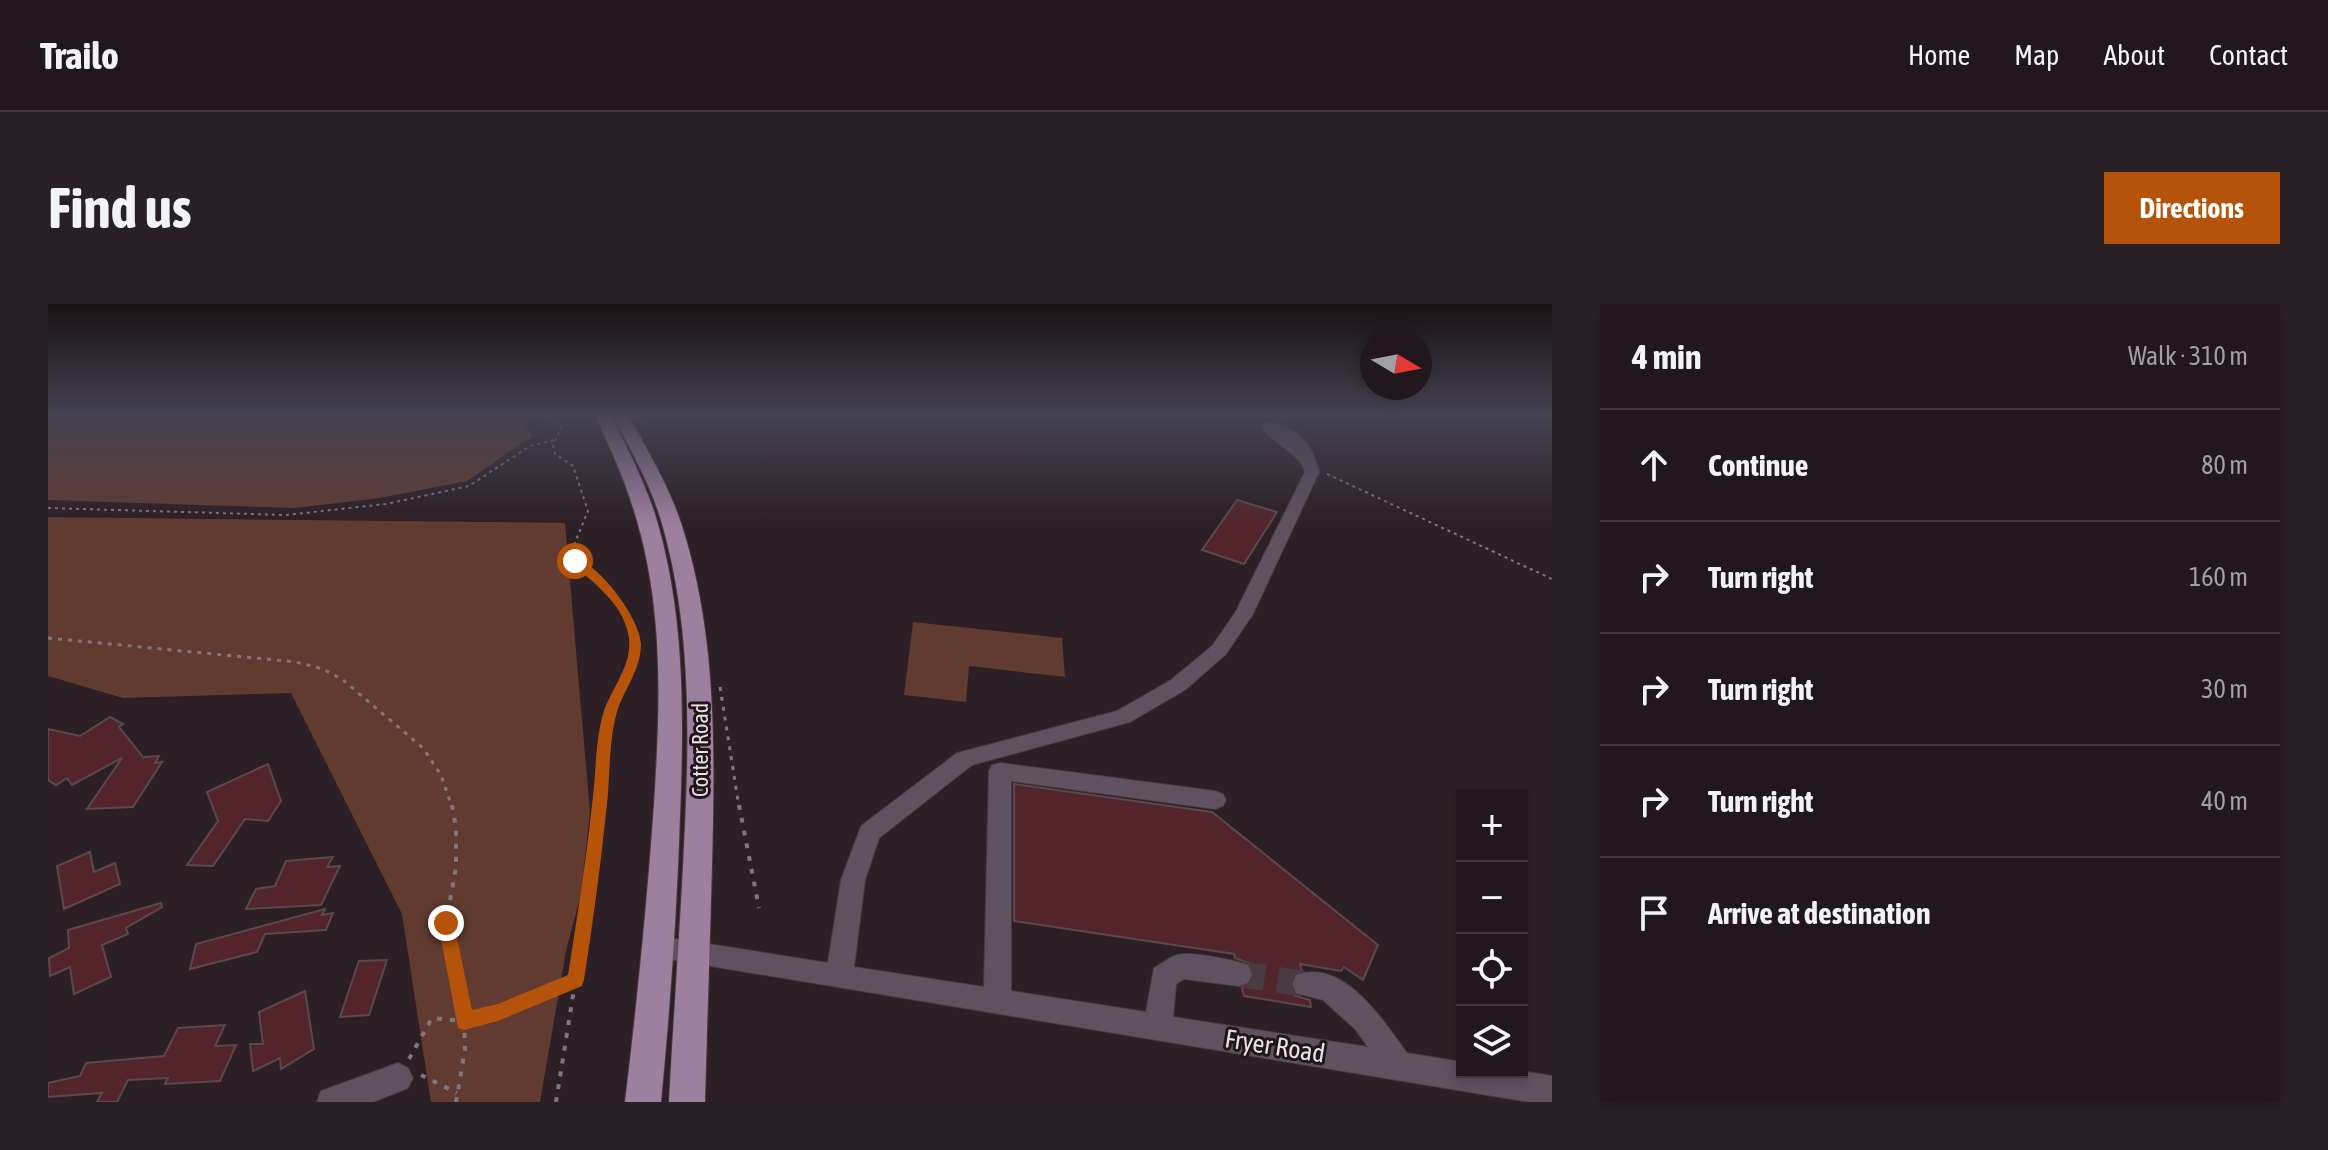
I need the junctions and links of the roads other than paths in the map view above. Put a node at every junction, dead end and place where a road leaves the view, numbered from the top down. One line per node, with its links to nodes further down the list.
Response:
1 (621, 451): 5 (main road, Cotter Road)
2 (642, 451): 6 (main road, Cotter Road)
3 (1311, 465): 8 (street)
4 (1215, 800): 10 (street)
5 (659, 948): 6 (street, Fryer Road); 16 (main road, Cotter Road)
6 (693, 953): 8 (street, Fryer Road); 17 (main road, Cotter Road)
7 (1239, 974): 11 (street)
8 (839, 977): 10 (street, Fryer Road)
9 (1306, 984): 12 (street)
10 (997, 1002): 11 (street, Fryer Road)
11 (1158, 1028): 12 (street, Fryer Road)
12 (1398, 1066): 14 (street, Fryer Road)
13 (398, 1078): 15 (street)
14 (1552, 1091)
15 (332, 1102)
16 (643, 1102)
17 (687, 1102)

